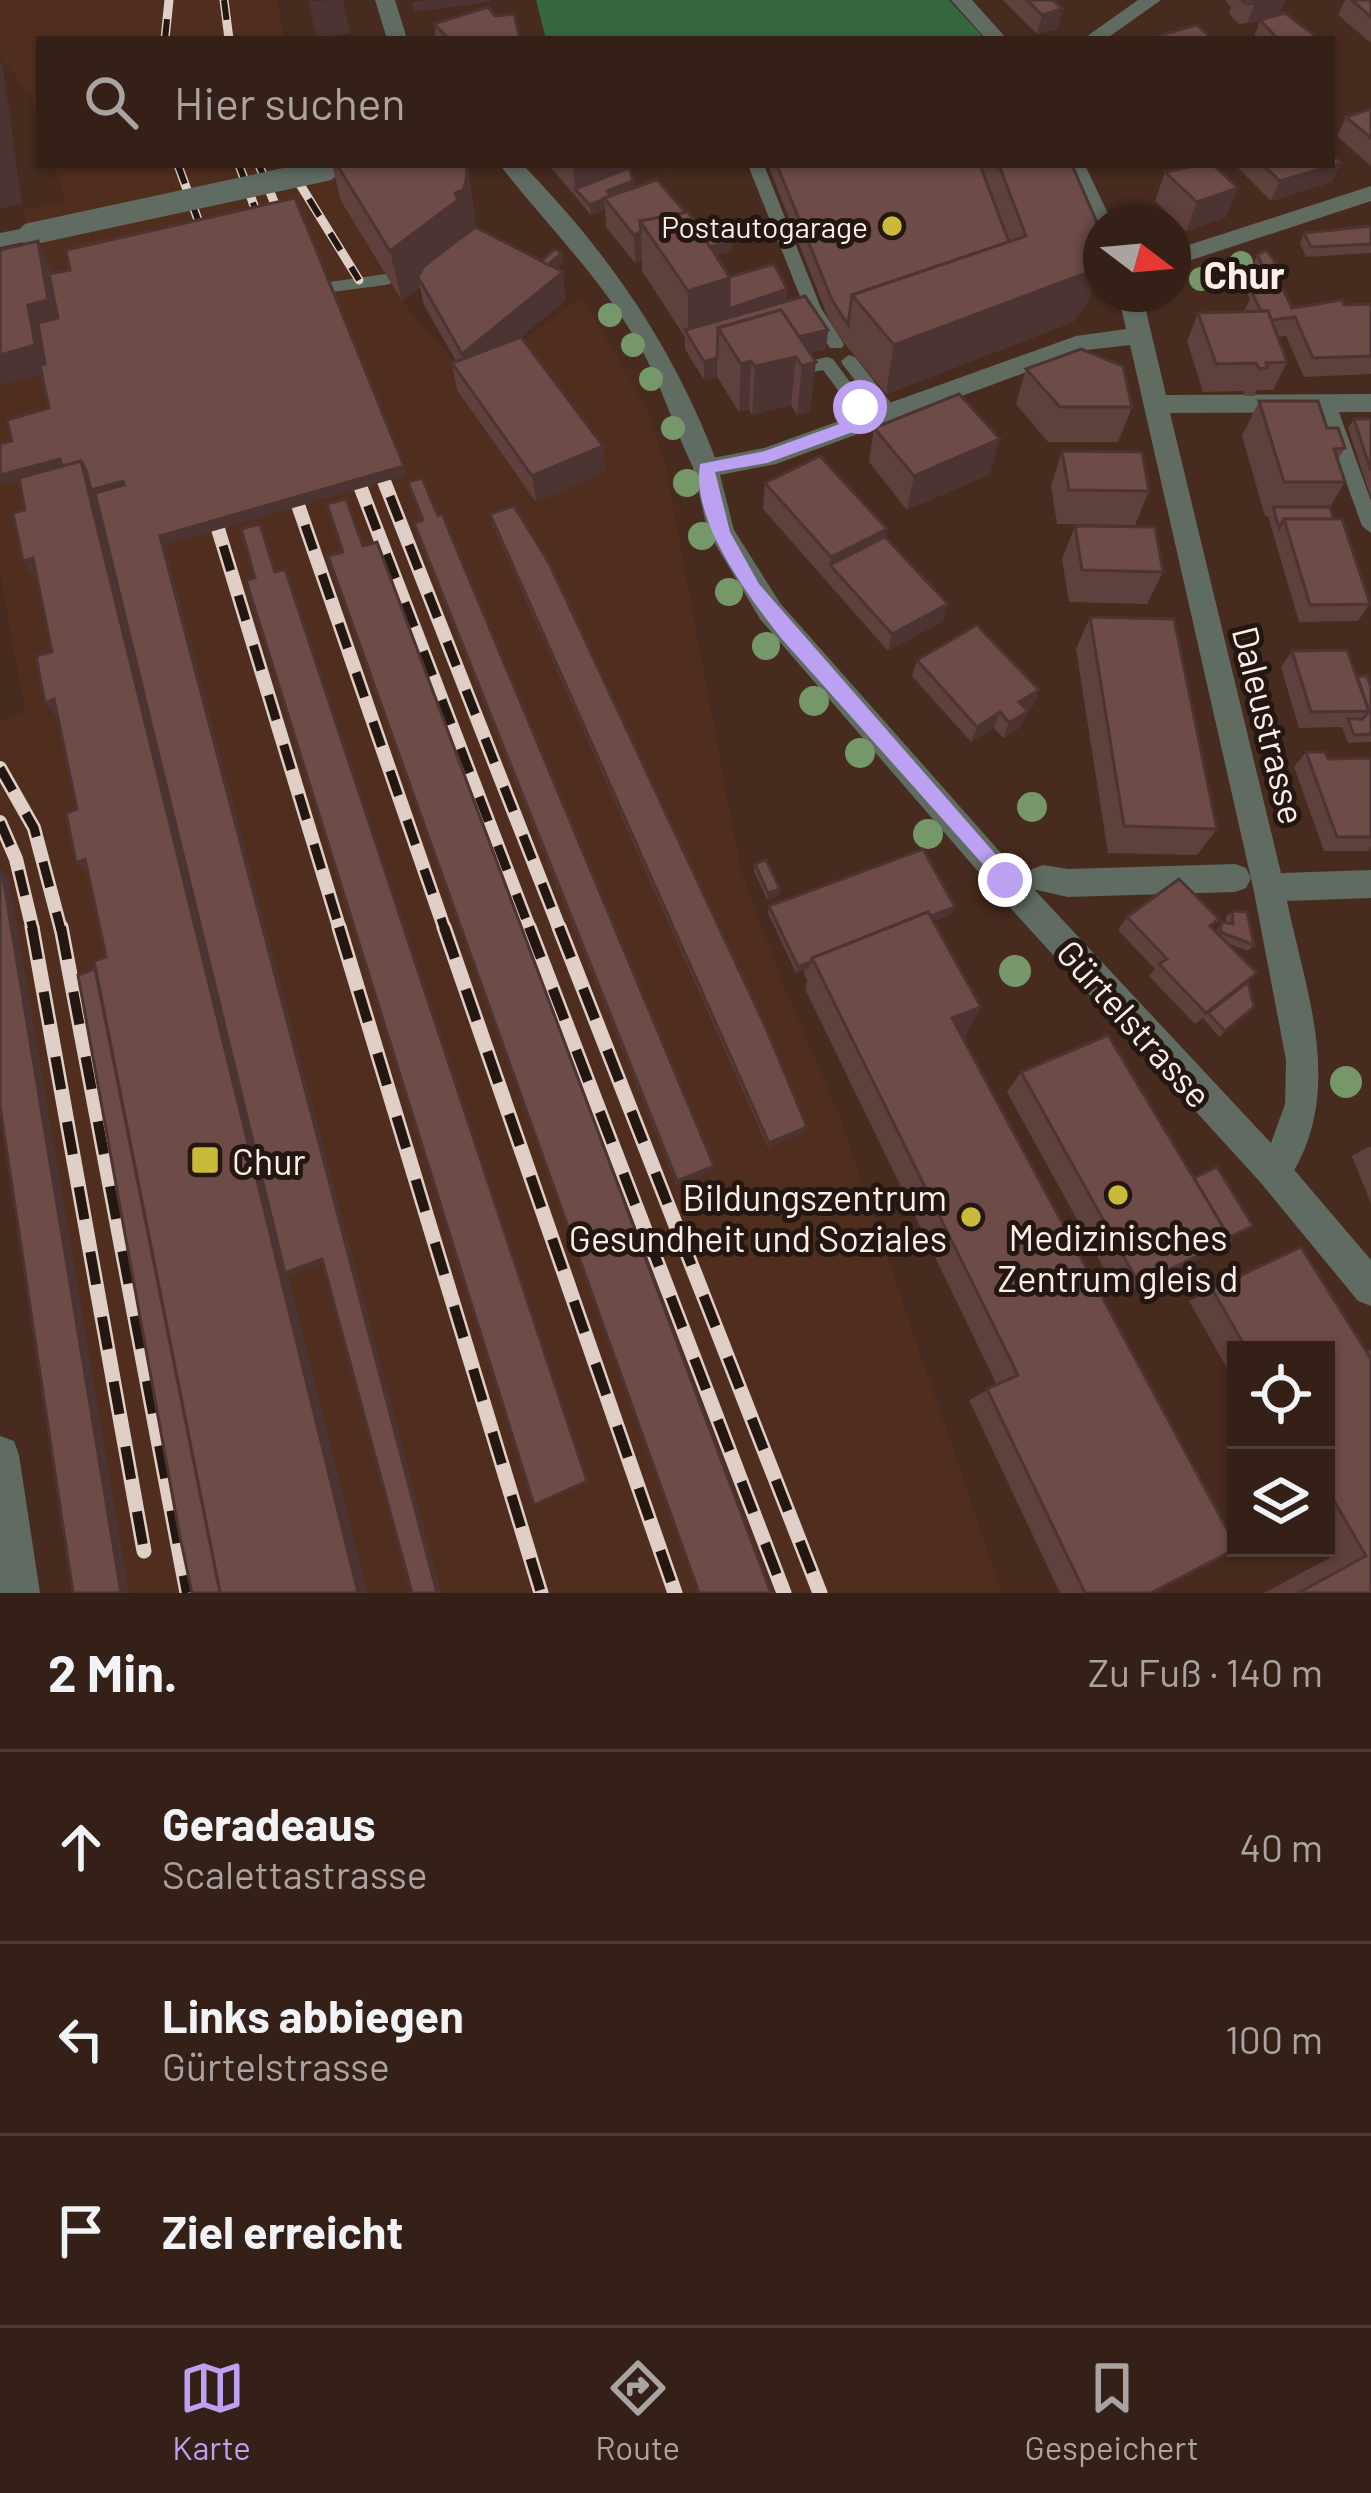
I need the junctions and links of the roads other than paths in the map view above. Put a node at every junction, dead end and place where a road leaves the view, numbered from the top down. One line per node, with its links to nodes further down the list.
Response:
1 (385, 0): 4 (street)
2 (961, 0): 5 (street)
3 (1151, 0): 6 (street)
4 (396, 36)
5 (994, 36)
6 (1097, 36)
7 (336, 168): 13 (street, bridge)
8 (514, 168): 26 (street, Gürtelstrasse)
9 (757, 168): 19 (lane)
10 (1075, 168): 12 (street)
11 (1371, 193): 14 (street)
12 (1092, 204)
13 (0, 240)
14 (1191, 252)
15 (427, 257): 16 (lane)
16 (273, 298)
17 (1133, 312): 18 (street, Daleustrasse)
18 (1138, 336): 22 (street, Daleustrasse); 25 (street)
19 (836, 344)
20 (849, 361): 25 (lane)
21 (808, 367): 25 (lane)
22 (1154, 404): 23 (street); 31 (street, Daleustrasse)
23 (1327, 404): 24 (street); 27 (lane)
24 (1371, 404)
25 (879, 416): 26 (street)
26 (706, 468): 32 (street, Gürtelstrasse)
27 (1371, 526)
28 (1043, 878): 29 (street)
29 (1235, 878)
30 (1371, 884): 31 (street)
31 (1269, 887): 32 (street, Daleustrasse)
32 (1274, 1171): 33 (street, Gürtelstrasse)
33 (1371, 1288)
34 (0, 1455): 35 (street)
35 (20, 1593)

